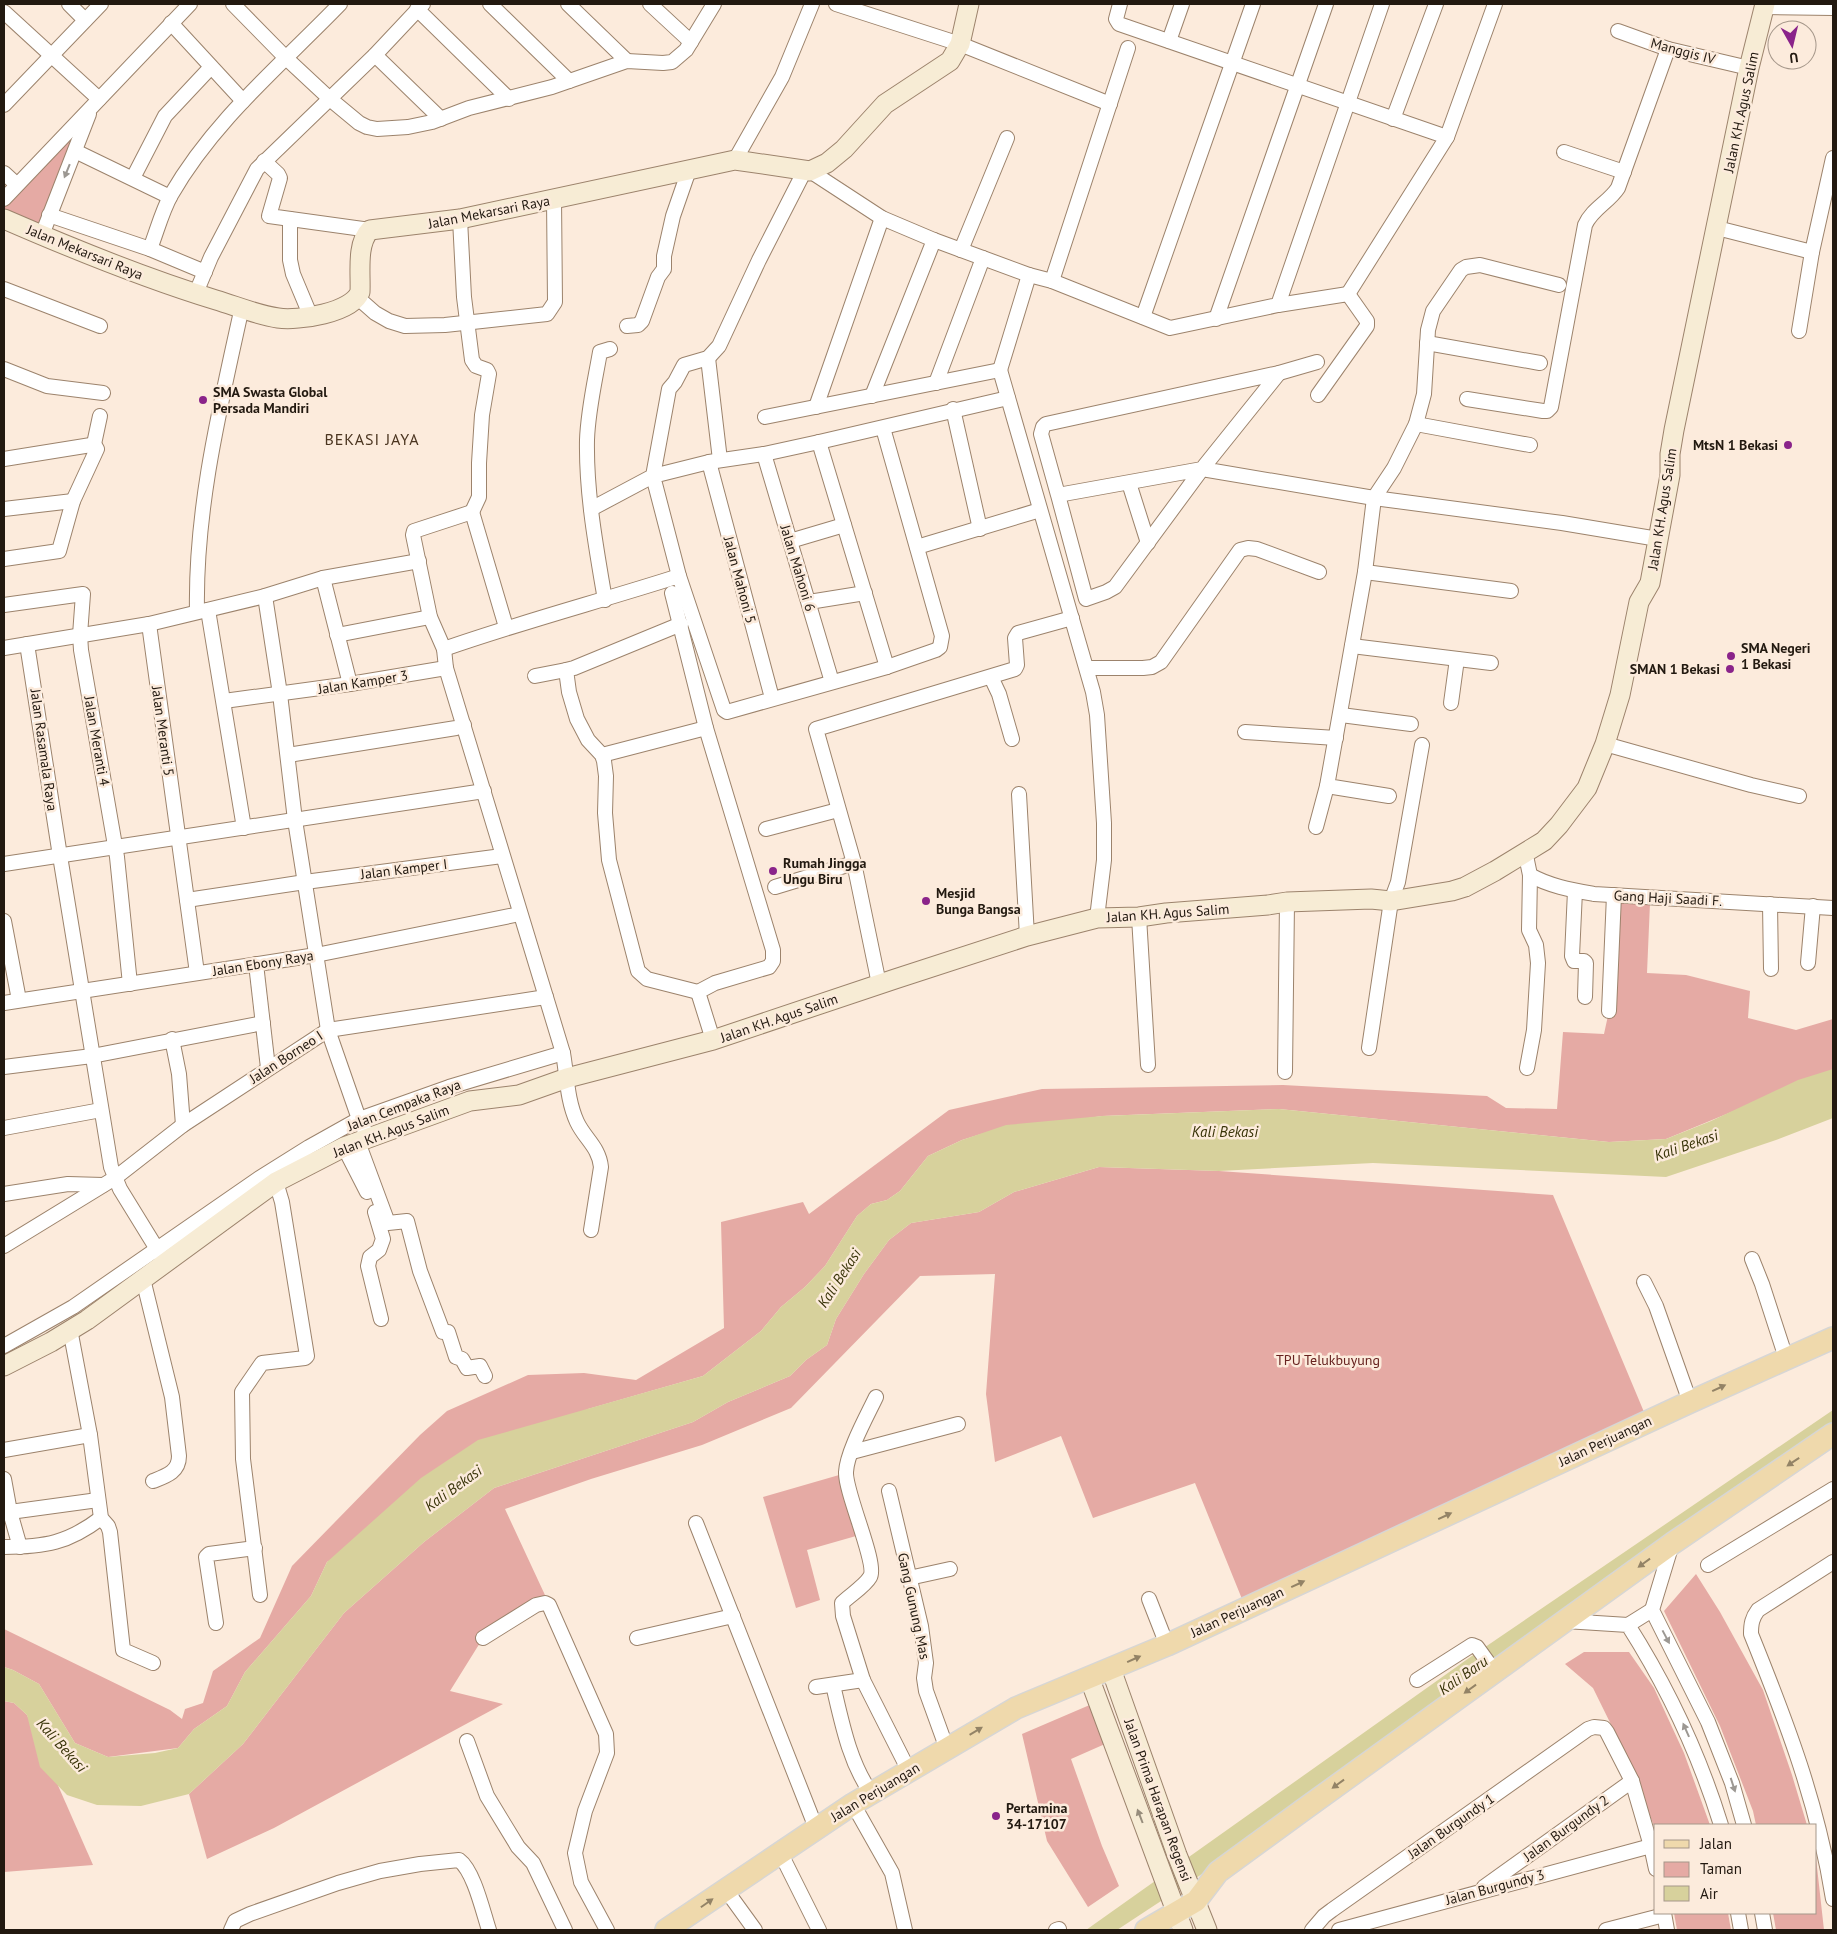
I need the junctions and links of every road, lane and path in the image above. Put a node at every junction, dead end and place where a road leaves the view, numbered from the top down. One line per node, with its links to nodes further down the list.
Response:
1 (69, 4): 24 (street)
2 (101, 4): 24 (street)
3 (190, 4): 25 (street)
4 (232, 4): 34 (street)
5 (490, 4): 39 (street)
6 (568, 4): 35 (street)
7 (650, 4): 28 (street)
8 (714, 4): 28 (street)
9 (812, 4): 55 (street)
10 (836, 4): 29 (street)
11 (970, 4): 29 (street)
12 (1120, 4): 27 (street)
13 (1182, 4): 27 (street)
14 (1254, 4): 36 (street)
15 (1326, 4): 40 (street)
16 (1382, 4): 45 (street)
17 (1436, 4): 49 (street)
18 (1495, 4): 50 (street)
19 (1764, 5): 22 (street); 38 (street, Jalan KH. Agus Salim)
20 (332, 7): 34 (street)
21 (420, 7): 33 (street); 41 (street)
22 (1833, 8)
23 (4, 12): 32 (street)
24 (85, 20): 32 (street)
25 (171, 23): 37 (street); 46 (street)
26 (1618, 32): 31 (street, Manggis IV)
27 (1169, 41): 36 (street)
28 (691, 42): 35 (street)
29 (960, 44): 47 (street); 58 (street)
30 (1128, 48): 47 (street)
31 (1668, 50): 38 (street, Manggis IV); 59 (street)
32 (51, 55): 42 (street); 46 (street)
33 (375, 55): 43 (street); 48 (street)
34 (286, 58): 43 (street); 44 (street)
35 (627, 61): 39 (street)
36 (1232, 63): 40 (street); 90 (street)
37 (211, 67): 44 (street); 61 (street)
38 (1749, 68): 71 (street, Jalan KH. Agus Salim)
39 (569, 81): 41 (street)
40 (1297, 85): 45 (street); 91 (street)
41 (509, 98): 48 (street)
42 (6, 99)
43 (330, 99): 48 (street); 56 (street)
44 (243, 101): 63 (street)
45 (1348, 103): 49 (street); 87 (street)
46 (95, 104): 52 (street); 62 (street)
47 (1110, 104): 81 (street)
48 (441, 119)
49 (1393, 119): 50 (street)
50 (1447, 137): 85 (street)
51 (1007, 138): 76 (street)
52 (75, 151): 61 (street); 66 (street, one-way to 66)
53 (1564, 152): 59 (street)
54 (1833, 158): 77 (street)
55 (735, 160): 57 (street, Jalan Mekarsari Raya); 58 (street, Jalan Mekarsari Raya)
56 (264, 161): 68 (street); 79 (street)
57 (688, 170): 65 (street, Jalan Mekarsari Raya); 94 (street)
58 (808, 171): 67 (street); 98 (street)
59 (1624, 172): 109 (street)
60 (4, 173): 62 (street)
61 (133, 178): 63 (street)
62 (16, 184): 64 (street)
63 (170, 197): 75 (street)
64 (4, 199)
65 (554, 199): 69 (street, Jalan Mekarsari Raya); 92 (street)
66 (50, 215): 73 (street); 75 (street)
67 (882, 218): 74 (street); 110 (street)
68 (290, 219): 72 (street); 89 (street)
69 (460, 219): 72 (street, Jalan Mekarsari Raya); 92 (street)
70 (5, 223): 73 (street, Jalan Mekarsari Raya)
71 (1717, 228): 77 (street); 134 (street, Jalan KH. Agus Salim)
72 (370, 230): 86 (street)
73 (42, 235): 84 (street, Jalan Mekarsari Raya)
74 (934, 240): 76 (street); 107 (street)
75 (150, 249): 79 (street)
76 (962, 250): 78 (street)
77 (1812, 252): 95 (street)
78 (983, 258): 80 (street); 104 (street)
79 (205, 272): 84 (street)
80 (1030, 275): 81 (street); 102 (street)
81 (1052, 281): 90 (street)
82 (1559, 285): 96 (street)
83 (4, 289): 93 (street)
84 (196, 293): 88 (street, Jalan Mekarsari Raya)
85 (1348, 294): 87 (street); 106 (street)
86 (358, 298): 89 (street, Jalan Mekarsari Raya); 92 (street)
87 (1278, 305): 91 (street)
88 (242, 307): 89 (street, Jalan Mekarsari Raya); 151 (street)
89 (310, 317)
90 (1143, 317): 91 (street)
91 (1216, 319)
92 (466, 323): 131 (street)
93 (100, 326)
94 (627, 326)
95 (1799, 331)
96 (1427, 343): 100 (street); 114 (street)
97 (610, 349): 129 (street)
98 (708, 358): 121 (street, Jalan Mahoni 5); 123 (street)
99 (1317, 362): 103 (street)
100 (1540, 363)
101 (4, 369): 105 (street)
102 (1000, 370): 104 (street); 108 (street)
103 (1280, 373): 122 (street); 125 (street)
104 (936, 383): 107 (street)
105 (102, 393)
106 (1318, 395)
107 (872, 396): 110 (street)
108 (1008, 398): 111 (street); 130 (street)
109 (1468, 398)
110 (816, 407): 113 (street)
111 (953, 409): 115 (street); 133 (street)
112 (100, 416): 117 (street)
113 (765, 417)
114 (1416, 424): 118 (street); 126 (street)
115 (883, 428): 116 (street); 137 (street)
116 (819, 442): 119 (street); 132 (street)
117 (94, 444): 120 (street); 127 (street)
118 (1530, 445)
119 (764, 454): 121 (street); 135 (street, Jalan Mahoni 6)
120 (4, 459)
121 (714, 461): 123 (street); 174 (street, Jalan Mahoni 5)
122 (1202, 470): 124 (street); 126 (street); 136 (street)
123 (652, 476): 129 (street); 142 (street)
124 (1128, 483): 125 (street); 136 (street)
125 (1058, 495): 136 (street)
126 (1374, 498): 134 (street); 141 (street)
127 (73, 501): 128 (street); 138 (street)
128 (4, 509)
129 (591, 509): 148 (street)
130 (1040, 510): 133 (street); 153 (street)
131 (472, 512): 139 (street); 156 (street)
132 (844, 525): 135 (street); 146 (street)
133 (980, 529): 137 (street)
134 (1658, 540): 184 (street, Jalan KH. Agus Salim)
135 (790, 541): 149 (street, Jalan Mahoni 6)
136 (1148, 542)
137 (917, 547): 165 (street)
138 (4, 559)
139 (419, 561): 143 (street); 152 (street)
140 (1319, 572): 167 (street)
141 (1364, 572): 144 (street); 160 (street)
142 (679, 576): 148 (street); 174 (street)
143 (323, 578): 147 (street); 158 (street)
144 (1511, 591)
145 (672, 593): 155 (street)
146 (865, 593): 149 (street); 165 (street)
147 (265, 596): 151 (street); 173 (street)
148 (605, 600): 156 (street)
149 (808, 602): 171 (street, Jalan Mahoni 6)
150 (4, 605): 157 (street, Jalan Meranti 4)
151 (203, 611): 154 (street); 175 (street)
152 (430, 616): 158 (street); 162 (street)
153 (1072, 618): 167 (street); 170 (street)
154 (149, 624): 157 (street); 198 (street, Jalan Meranti 5)
155 (681, 624): 168 (street); 180 (street)
156 (506, 628): 162 (street)
157 (80, 635): 159 (street); 199 (street, Jalan Meranti 4)
158 (337, 635): 172 (street)
159 (27, 644): 161 (street); 201 (street, Jalan Rasamala Raya)
160 (1352, 646): 163 (street); 177 (street)
161 (4, 648)
162 (444, 649): 166 (street)
163 (1457, 659): 164 (street); 176 (street)
164 (1491, 663)
165 (887, 667): 171 (street)
166 (446, 668): 172 (street, Jalan Kamper 3); 179 (street)
167 (1087, 668): 218 (street)
168 (566, 670): 169 (street); 187 (street)
169 (536, 676)
170 (991, 677): 183 (street); 193 (street)
171 (832, 682): 174 (street)
172 (350, 684): 173 (street, Jalan Kamper 3)
173 (280, 694): 175 (street, Jalan Kamper 3); 186 (street)
174 (772, 698)
175 (224, 701): 196 (street)
176 (1451, 703)
177 (1341, 715): 178 (street); 182 (street)
178 (1411, 724)
179 (464, 725): 186 (street); 189 (street)
180 (706, 728): 187 (street); 229 (street)
181 (1245, 732): 182 (street)
182 (1336, 738): 188 (street)
183 (1012, 739)
184 (1605, 744): 192 (street); 200 (street, Jalan KH. Agus Salim)
185 (1422, 745): 212 (street)
186 (288, 755): 194 (street)
187 (602, 755): 229 (street)
188 (1327, 786): 191 (street); 195 (street)
189 (484, 791): 194 (street); 202 (street)
190 (1019, 794): 220 (street)
191 (1389, 796)
192 (1799, 796)
193 (838, 810): 197 (street); 203 (street)
194 (295, 820): 196 (street); 206 (street)
195 (1316, 827)
196 (244, 828): 198 (street)
197 (766, 829)
198 (178, 838): 199 (street); 210 (street, Jalan Meranti 5)
199 (115, 848): 201 (street); 226 (street, Jalan Meranti 4)
200 (1525, 851): 205 (street); 212 (street, Jalan KH. Agus Salim)
201 (60, 856): 204 (street); 228 (street, Jalan Rasamala Raya)
202 (502, 856): 206 (street, Jalan Kamper I); 216 (street)
203 (854, 862): 207 (street); 227 (street)
204 (4, 864)
205 (1530, 875): 208 (street, Gang Haji Saadi F.); 245 (street)
206 (305, 882): 210 (street, Jalan Kamper I); 221 (street)
207 (775, 887)
208 (1575, 891): 209 (street, Gang Haji Saadi F.); 231 (street)
209 (1614, 895): 213 (street, Gang Haji Saadi F.); 234 (street)
210 (187, 900): 225 (street, Jalan Meranti 5)
211 (1287, 902): 212 (street, Jalan KH. Agus Salim); 217 (street, Jalan KH. Agus Salim); 246 (street)
212 (1391, 902): 239 (street)
213 (1770, 904): 214 (street, Gang Haji Saadi F.); 224 (street)
214 (1812, 906): 215 (street, Gang Haji Saadi F.); 222 (street)
215 (1833, 908)
216 (520, 914): 221 (street, Jalan Ebony Raya); 230 (street)
217 (1139, 917): 218 (street, Jalan KH. Agus Salim); 242 (street)
218 (1097, 918): 220 (street, Jalan KH. Agus Salim)
219 (4, 927): 232 (street)
220 (1027, 936): 227 (street, Jalan KH. Agus Salim)
221 (316, 954): 223 (street, Jalan Ebony Raya); 236 (street)
222 (1808, 963)
223 (256, 964): 225 (street, Jalan Ebony Raya); 235 (street)
224 (1771, 969)
225 (197, 973): 226 (street, Jalan Ebony Raya)
226 (130, 984): 228 (street, Jalan Ebony Raya)
227 (879, 984): 238 (street, Jalan KH. Agus Salim)
228 (82, 991): 232 (street, Jalan Ebony Raya); 241 (street, Jalan Rasamala Raya)
229 (698, 992): 238 (street)
230 (546, 996): 236 (street, Jalan Borneo I); 240 (street)
231 (1585, 997)
232 (19, 1000): 233 (street, Jalan Ebony Raya)
233 (4, 1003)
234 (1609, 1011)
235 (263, 1023): 237 (street); 244 (street)
236 (328, 1030): 244 (street, Jalan Borneo I); 249 (street)
237 (172, 1039): 241 (street); 250 (street)
238 (713, 1040): 247 (street, Jalan KH. Agus Salim)
239 (1369, 1048)
240 (563, 1053): 247 (street); 249 (street, Jalan Cempaka Raya)
241 (92, 1056): 243 (street); 248 (street, Jalan Rasamala Raya)
242 (1148, 1065)
243 (4, 1068)
244 (268, 1068): 250 (street, Jalan Borneo I)
245 (1527, 1068)
246 (1285, 1072)
247 (567, 1078): 252 (street, Jalan KH. Agus Salim); 256 (street)
248 (101, 1110): 251 (street); 253 (street, Jalan Rasamala Raya)
249 (359, 1120): 252 (street); 258 (street, Jalan Cempaka Raya)
250 (184, 1125): 253 (street, Jalan Borneo I)
251 (4, 1128)
252 (357, 1142): 254 (street, Jalan KH. Agus Salim); 262 (street); 268 (street)
253 (109, 1182): 255 (street); 257 (street, Jalan Borneo I); 258 (street, Jalan Rasamala Raya)
254 (276, 1182): 258 (street, Jalan KH. Agus Salim); 287 (street)
255 (4, 1194)
256 (591, 1230)
257 (4, 1246)
258 (162, 1255): 260 (street, Jalan KH. Agus Salim); 265 (street, Jalan Cempaka Raya)
259 (1752, 1259): 266 (street)
260 (144, 1279): 263 (street, Jalan KH. Agus Salim); 277 (street)
261 (1644, 1282): 270 (street)
262 (381, 1319)
263 (70, 1329): 267 (street, Jalan KH. Agus Salim); 273 (street)
264 (1833, 1338): 266 (main road, Jalan Perjuangan)
265 (4, 1346)
266 (1786, 1358): 270 (main road, Jalan Perjuangan, one-way to 266)
267 (4, 1366)
268 (485, 1376)
269 (876, 1397): 275 (street)
270 (1690, 1402): 301 (main road, Jalan Perjuangan, one-way to 270)
271 (958, 1424): 275 (street)
272 (1833, 1434): 284 (main road, one-way to 284)
273 (90, 1435): 274 (street); 280 (street)
274 (4, 1450)
275 (852, 1452): 306 (street)
276 (4, 1479): 281 (street)
277 (154, 1481)
278 (1833, 1490): 289 (street)
279 (889, 1491): 291 (street, Gang Gunung Mas)
280 (98, 1500): 281 (street); 282 (street)
281 (10, 1512): 286 (street)
282 (101, 1518): 286 (street); 302 (street)
283 (696, 1523): 295 (street)
284 (1673, 1543): 294 (street); 296 (main road, one-way to 296)
285 (4, 1547): 286 (street)
286 (20, 1547)
287 (255, 1548): 292 (street); 297 (street)
288 (1833, 1562): 325 (street)
289 (1708, 1565)
290 (950, 1569): 291 (street)
291 (910, 1578): 311 (street, Gang Gunung Mas)
292 (260, 1595)
293 (1150, 1599): 301 (street)
294 (1652, 1610): 298 (street); 317 (street, one-way to 317)
295 (733, 1616): 300 (street); 318 (street)
296 (1565, 1621): 298 (street); 304 (main road)
297 (216, 1623)
298 (1628, 1626): 316 (street, one-way to 298)
299 (483, 1638): 333 (street)
300 (637, 1638)
301 (1167, 1644): 303 (main road, Jalan Perjuangan, one-way to 301)
302 (153, 1663)
303 (1111, 1669): 305 (main road, Jalan Perjuangan); 324 (street, Jalan Prima Harapan Regensi)
304 (1493, 1669): 307 (street); 324 (main road, one-way to 324)
305 (1089, 1677): 311 (main road, Jalan Perjuangan, one-way to 305); 326 (street, Jalan Prima Harapan Regensi, one-way to 305)
306 (863, 1680): 308 (street); 312 (street)
307 (1417, 1680)
308 (833, 1685): 309 (street); 314 (street)
309 (816, 1688)
310 (467, 1741): 332 (street)
311 (947, 1749): 312 (main road, Jalan Perjuangan)
312 (909, 1772): 314 (main road, Jalan Perjuangan)
313 (1632, 1781): 319 (street); 323 (street, Jalan Burgundy 2); 340 (street, Jalan Burgundy 1)
314 (872, 1793): 315 (main road, Jalan Perjuangan)
315 (853, 1804): 318 (main road, Jalan Perjuangan); 337 (street)
316 (1721, 1824)
317 (1744, 1824)
318 (816, 1828): 320 (main road, Jalan Perjuangan)
319 (1651, 1846): 321 (street); 323 (street, Jalan Burgundy 3)
320 (780, 1852): 322 (main road, Jalan Perjuangan); 336 (street)
321 (1654, 1860)
322 (726, 1890): 334 (main road, Jalan Perjuangan, one-way to 322); 335 (street)
323 (1476, 1892): 341 (street, Jalan Burgundy 3)
324 (1192, 1893): 326 (main road); 339 (street, Jalan Prima Harapan Regensi)
325 (1833, 1899)
326 (1177, 1913): 338 (main road)
327 (1664, 1914): 342 (street); 343 (street)
328 (1738, 1914): 344 (street)
329 (1762, 1914): 345 (street)
330 (231, 1930): 331 (street)
331 (489, 1930)
332 (565, 1930)
333 (607, 1930)
334 (666, 1930)
335 (755, 1930)
336 (819, 1930)
337 (906, 1930)
338 (1146, 1930)
339 (1207, 1930)
340 (1312, 1930)
341 (1338, 1930)
342 (1606, 1930)
343 (1667, 1930)
344 (1741, 1930)
345 (1765, 1930)

